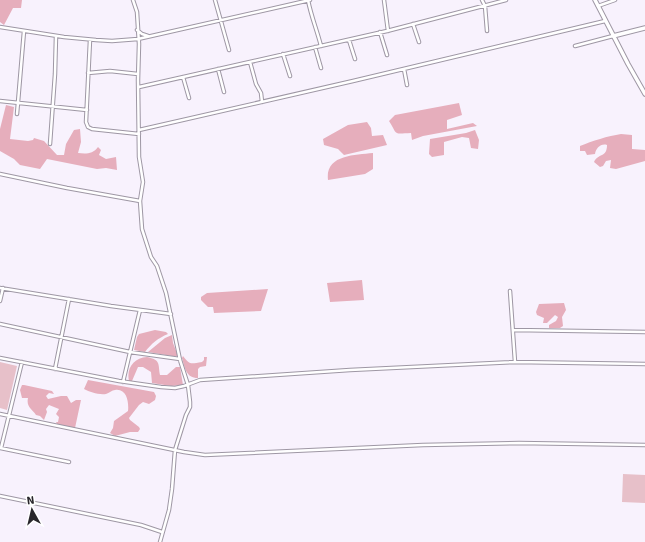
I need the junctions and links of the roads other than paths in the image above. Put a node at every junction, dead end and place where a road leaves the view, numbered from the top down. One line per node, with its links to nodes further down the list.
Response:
1 (133, 0): 16 (street)
2 (216, 0): 11 (street)
3 (308, 0): 11 (street); 28 (street)
4 (384, 0): 18 (street)
5 (482, 0): 9 (street)
6 (506, 0): 9 (street)
7 (595, 0): 10 (street)
8 (615, 0): 10 (street)
9 (485, 6): 13 (street); 19 (street)
10 (598, 6): 12 (street)
11 (221, 20): 22 (street); 31 (street)
12 (605, 20): 23 (street); 38 (street)
13 (413, 24): 18 (street); 27 (street)
14 (0, 27): 17 (street)
15 (645, 28): 23 (street)
16 (137, 30): 22 (street); 24 (street)
17 (24, 31): 21 (street); 50 (street)
18 (388, 31): 20 (street)
19 (487, 31)
20 (380, 32): 26 (street); 33 (street)
21 (56, 36): 25 (street); 51 (street)
22 (148, 36): 24 (street)
23 (613, 36): 29 (street); 46 (street)
24 (138, 39): 25 (street); 40 (street)
25 (90, 40): 39 (street)
26 (349, 40): 28 (street); 34 (street)
27 (419, 42)
28 (321, 46): 30 (street)
29 (575, 46)
30 (315, 47): 32 (street); 36 (street)
31 (228, 50)
32 (283, 54): 35 (street); 41 (street)
33 (387, 55)
34 (355, 59)
35 (250, 62): 37 (street); 49 (street)
36 (321, 68)
37 (218, 69): 42 (street); 45 (street)
38 (404, 69): 43 (street); 49 (street)
39 (88, 73): 40 (street); 52 (street)
40 (138, 74): 44 (street)
41 (290, 76)
42 (183, 77): 44 (street); 47 (street)
43 (407, 85)
44 (138, 87): 54 (street)
45 (224, 92)
46 (645, 92)
47 (189, 98)
48 (0, 101): 50 (street)
49 (262, 102): 54 (street)
50 (18, 103): 51 (street); 53 (street)
51 (53, 107): 52 (street); 55 (street)
52 (86, 110): 54 (street)
53 (17, 114)
54 (139, 132): 57 (street)
55 (50, 144)
56 (0, 174): 57 (street)
57 (140, 202): 63 (street)
58 (1, 288): 60 (street); 61 (street)
59 (510, 291): 65 (street)
60 (69, 299): 62 (street); 67 (street)
61 (0, 302)
62 (140, 310): 63 (street); 68 (street)
63 (171, 314): 70 (street)
64 (0, 324): 67 (street)
65 (513, 330): 66 (street); 72 (street)
66 (645, 332)
67 (61, 337): 68 (street); 74 (street)
68 (130, 352): 70 (street); 75 (street)
69 (0, 358): 71 (street)
70 (180, 360): 76 (street)
71 (22, 362): 74 (street); 78 (street)
72 (515, 362): 73 (street); 76 (street)
73 (645, 364)
74 (55, 369): 75 (street)
75 (123, 382): 76 (street)
76 (188, 385): 81 (street)
77 (0, 414): 78 (street)
78 (8, 416): 80 (street); 81 (street)
79 (645, 445): 81 (street)
80 (0, 448): 82 (street)
81 (175, 450): 84 (street)
82 (69, 462)
83 (0, 496): 84 (street)
84 (162, 532): 85 (street)
85 (160, 542)

